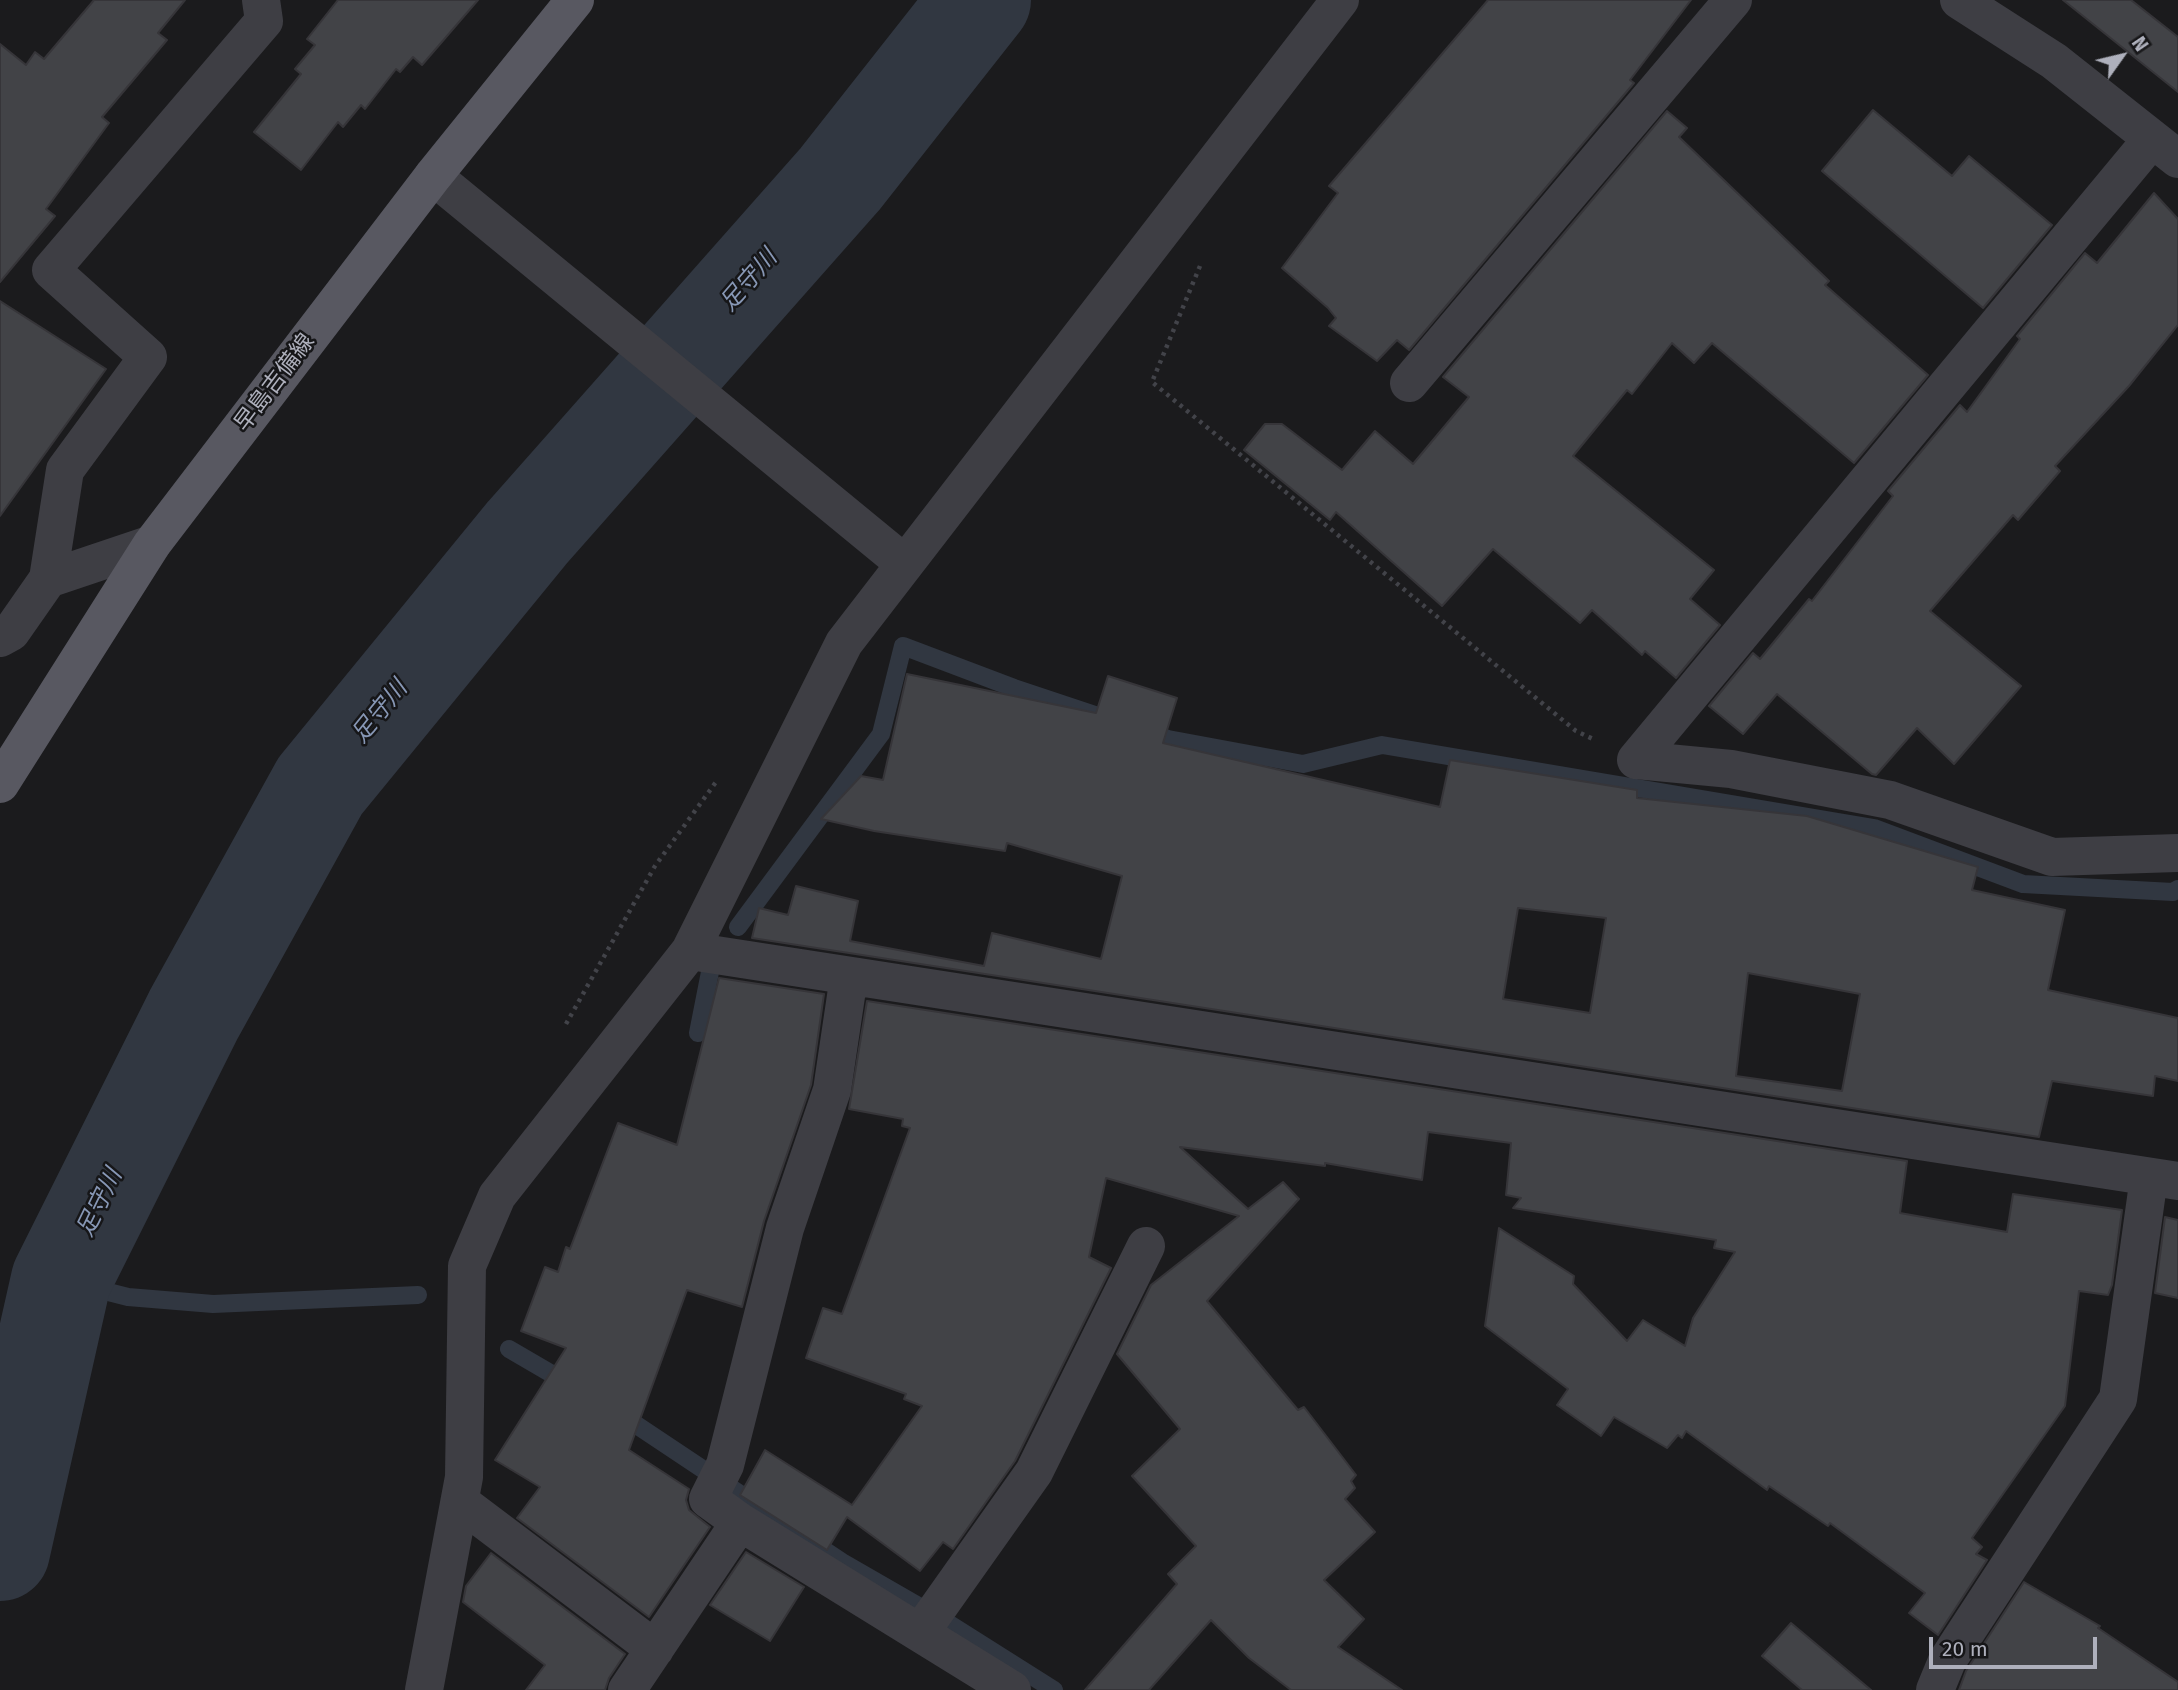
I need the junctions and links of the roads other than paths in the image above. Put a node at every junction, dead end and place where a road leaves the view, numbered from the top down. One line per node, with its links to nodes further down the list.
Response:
1 (261, 0): 11 (street)
2 (575, 0): 7 (main road, 早島吉備線)
3 (1340, 0): 10 (street)
4 (1732, 0): 8 (street)
5 (1959, 0): 6 (street)
6 (2165, 149): 14 (street)
7 (445, 185): 9 (main road, 早島吉備線); 10 (street)
8 (1409, 383)
9 (152, 544): 11 (street); 13 (main road, 早島吉備線)
10 (898, 558): 15 (street)
11 (48, 579): 12 (street)
12 (0, 638)
13 (0, 785)
14 (2178, 853)
15 (690, 951): 16 (street); 19 (street)
16 (849, 976): 17 (street); 20 (street)
17 (2163, 1179): 26 (street)
18 (1146, 1247): 21 (street)
19 (460, 1502): 22 (street); 23 (street)
20 (740, 1521): 21 (street); 22 (street)
21 (928, 1622): 25 (street)
22 (655, 1649): 24 (street)
23 (424, 1690)
24 (627, 1690)
25 (1012, 1690)
26 (1935, 1690)

